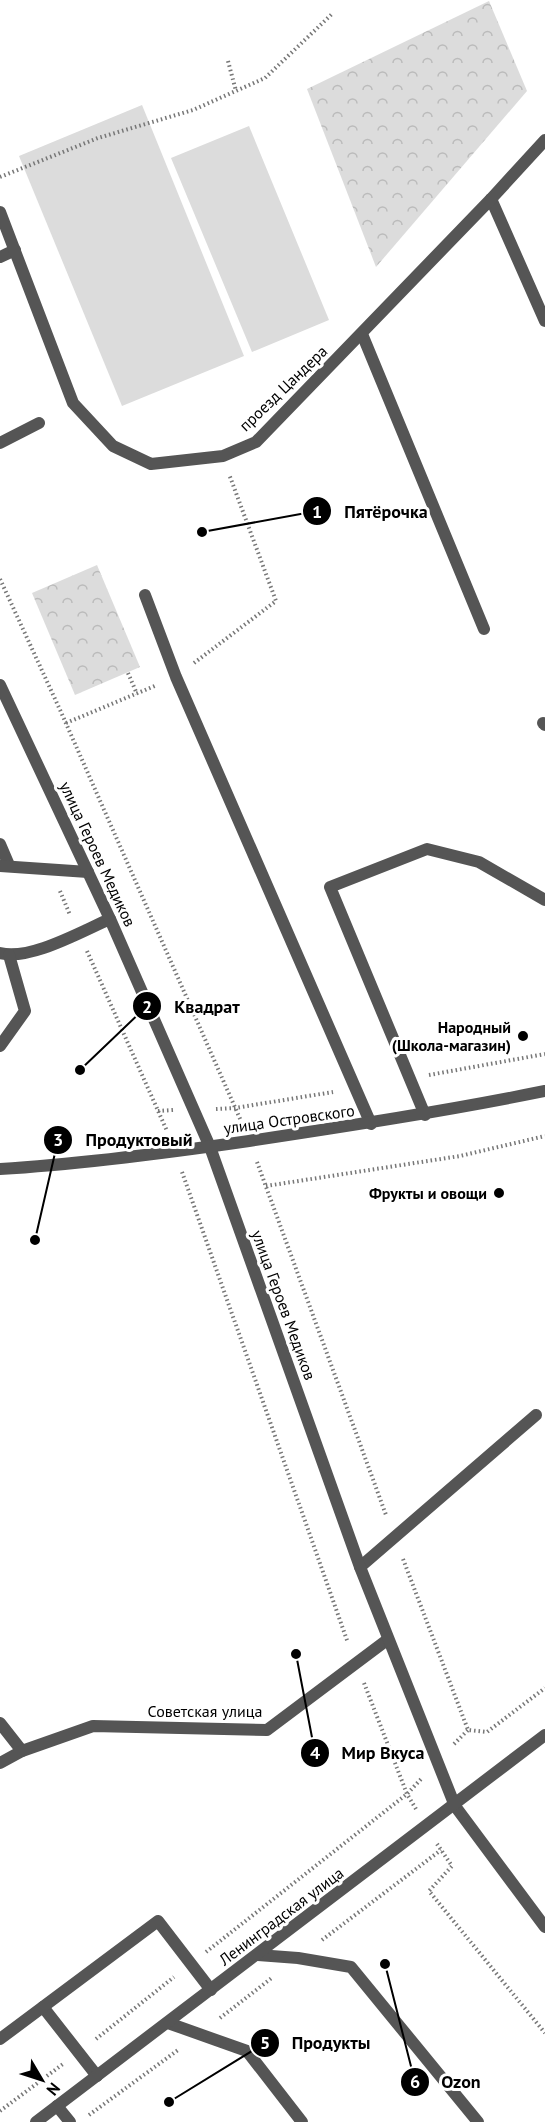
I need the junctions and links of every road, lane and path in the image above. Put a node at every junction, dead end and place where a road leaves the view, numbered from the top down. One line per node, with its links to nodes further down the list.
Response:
1 (333, 13): 3 (path)
2 (228, 61): 3 (path)
3 (236, 91): 5 (path)
4 (545, 140): 6 (street, проезд Цандера)
5 (0, 177)
6 (491, 199): 10 (street); 11 (street, проезд Цандера)
7 (0, 212): 8 (street, проезд Цандера)
8 (15, 250): 9 (street); 14 (street, проезд Цандера)
9 (0, 257)
10 (545, 321)
11 (362, 334): 14 (street, проезд Цандера); 17 (street)
12 (39, 423): 13 (street)
13 (0, 443)
14 (223, 456): 19 (path)
15 (0, 579): 22 (path)
16 (146, 595): 19 (street)
17 (484, 628)
18 (128, 673): 21 (path)
19 (176, 677): 21 (path); 34 (street)
20 (0, 685): 26 (street, улица Героев Медиков)
21 (137, 694): 22 (path)
22 (66, 723): 36 (path)
23 (0, 844): 24 (street)
24 (4, 865): 25 (street)
25 (50, 869): 26 (street); 29 (path)
26 (88, 872): 28 (street, улица Героев Медиков)
27 (545, 900): 33 (street)
28 (110, 919): 29 (street); 37 (street, улица Героев Медиков)
29 (78, 932): 30 (street); 38 (path)
30 (4, 954): 31 (street)
31 (0, 1046)
32 (545, 1091): 33 (street, улица Островского)
33 (425, 1115): 34 (street, улица Островского)
34 (371, 1124): 36 (street, улица Островского)
35 (545, 1136): 40 (path)
36 (249, 1141): 37 (street, улица Островского); 40 (path)
37 (210, 1147): 38 (street, улица Островского); 43 (street, улица Героев Медиков)
38 (176, 1152): 39 (street, улица Островского); 45 (path)
39 (0, 1169)
40 (266, 1186): 42 (path)
41 (536, 1415): 42 (street)
42 (394, 1537): 43 (street); 46 (path)
43 (360, 1568): 44 (street, улица Героев Медиков)
44 (387, 1640): 45 (street, Советская улица); 51 (street, улица Героев Медиков)
45 (356, 1664): 49 (street, Советская улица); 52 (path)
46 (545, 1688)
47 (0, 1723): 49 (street)
48 (545, 1735): 51 (street, Ленинградская улица)
49 (22, 1751): 50 (street, Советская улица)
50 (0, 1763)
51 (455, 1806): 52 (street, Ленинградская улица); 54 (street, улица Героев Медиков)
52 (426, 1827): 53 (path); 55 (street, Ленинградская улица)
53 (441, 1850): 56 (path); 61 (path)
54 (545, 1927)
55 (258, 1955): 56 (street); 57 (street, Ленинградская улица)
56 (298, 1958): 60 (path); 69 (street)
57 (212, 1990): 58 (street); 59 (street, Ленинградская улица)
58 (43, 2007): 62 (street); 63 (street)
59 (168, 2023): 60 (street); 63 (street, Ленинградская улица)
60 (201, 2033): 67 (path); 68 (street)
61 (545, 2033)
62 (0, 2039)
63 (97, 2076): 64 (street, Ленинградская улица)
64 (57, 2106): 65 (street, Ленинградская улица); 66 (street)
65 (36, 2122)
66 (70, 2122)
67 (79, 2122)
68 (302, 2122)
69 (478, 2122)

